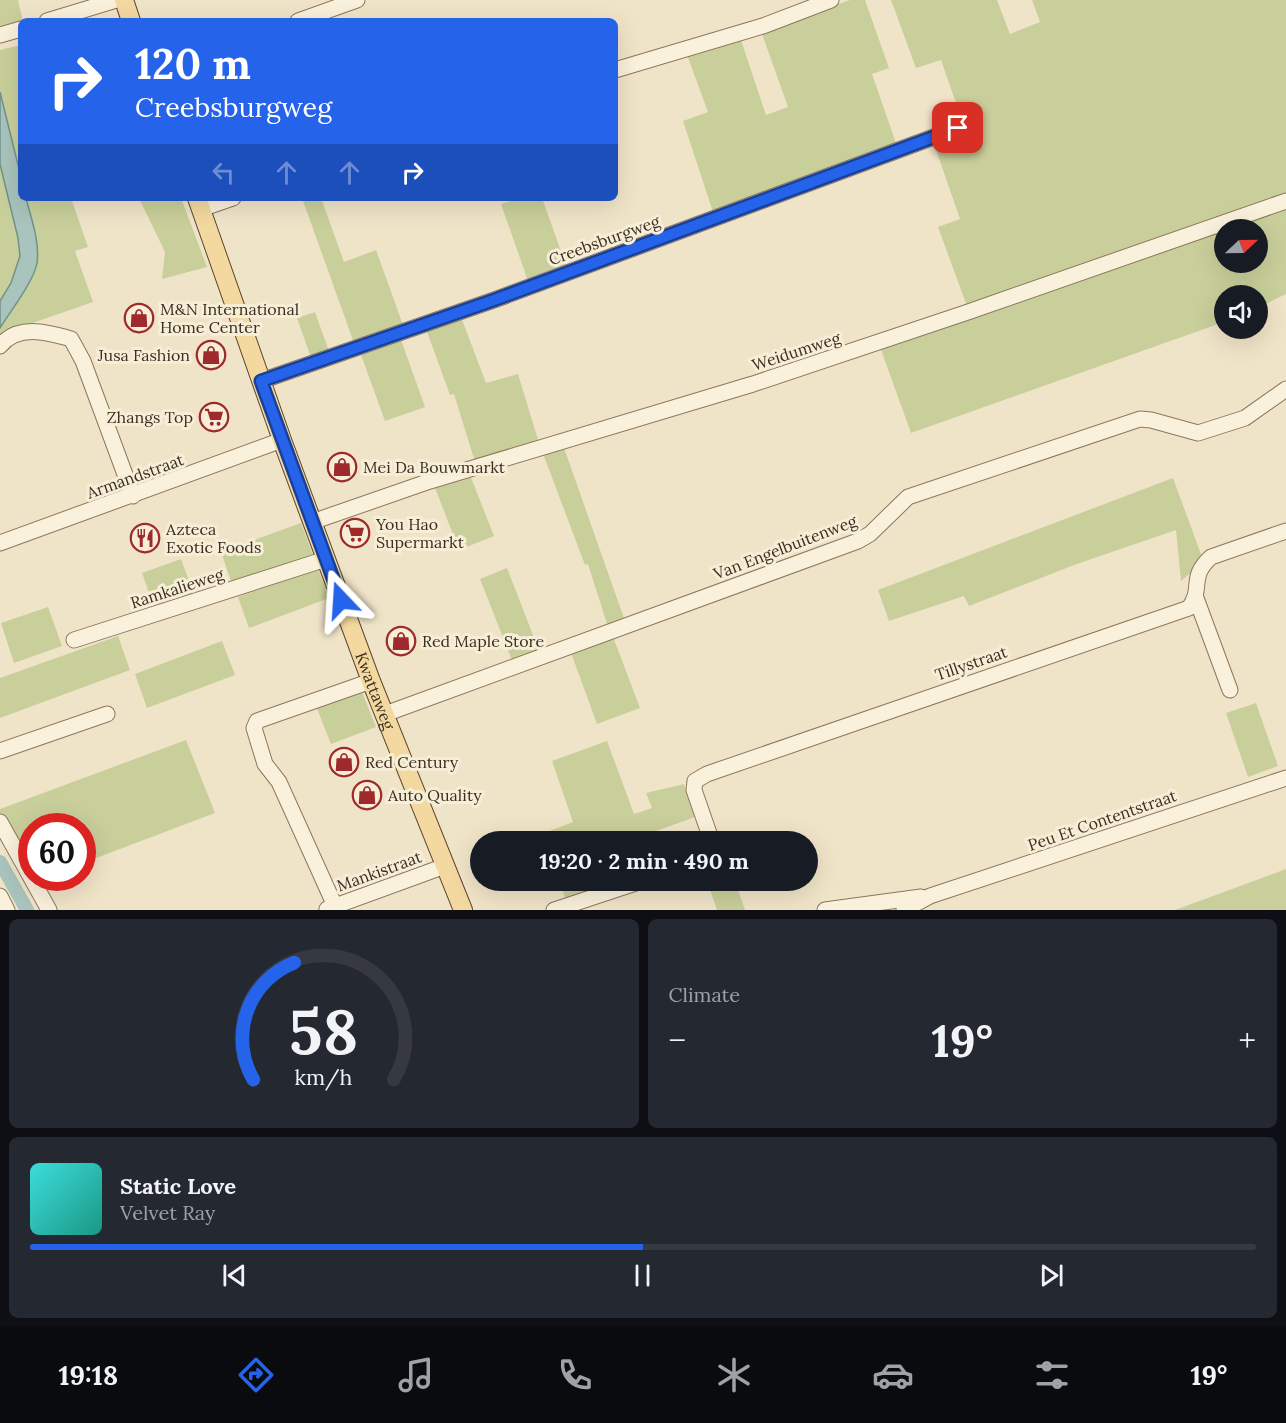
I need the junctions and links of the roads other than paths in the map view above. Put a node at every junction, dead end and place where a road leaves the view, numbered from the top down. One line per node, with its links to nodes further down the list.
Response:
1 (116, 0): 5 (street)
2 (124, 0): 6 (main road)
3 (357, 0): 7 (street)
4 (831, 0): 10 (street)
5 (57, 18)
6 (130, 18)
7 (306, 18)
8 (18, 29): 9 (street)
9 (0, 34)
10 (618, 69)
11 (958, 128): 15 (street, Creebsburgweg)
12 (1286, 201): 19 (street, Weidumweg)
13 (199, 203): 15 (main road, Kwattaweg)
14 (0, 346): 18 (street)
15 (261, 381): 17 (main road, Kwattaweg)
16 (1286, 389): 28 (street, Van Engelbuitenweg)
17 (282, 440): 18 (street, Armandstraat); 19 (main road, Kwattaweg)
18 (133, 496): 21 (street, Armandstraat)
19 (312, 522): 22 (main road, Kwattaweg)
20 (1286, 531): 23 (street)
21 (0, 543)
22 (326, 559): 24 (street, Ramkalieweg); 25 (main road, Kwattaweg)
23 (1196, 598): 26 (street); 32 (street, Tillystraat)
24 (74, 640)
25 (371, 681): 28 (main road, Kwattaweg); 37 (street)
26 (1230, 690)
27 (107, 714): 29 (street)
28 (385, 714): 33 (main road, Kwattaweg)
29 (0, 751)
30 (1286, 778): 36 (street, Peu Et Contentstraat)
31 (0, 822): 39 (street)
32 (708, 831)
33 (445, 866): 37 (street, Mankistraat); 40 (main road, Kwattaweg)
34 (612, 891): 41 (street)
35 (0, 896): 38 (street)
36 (930, 896): 42 (street, Peu Et Contentstraat); 43 (street, Peu Et Contentstraat)
37 (330, 908)
38 (7, 910)
39 (49, 910)
40 (463, 910)
41 (554, 910)
42 (825, 910)
43 (904, 910)

